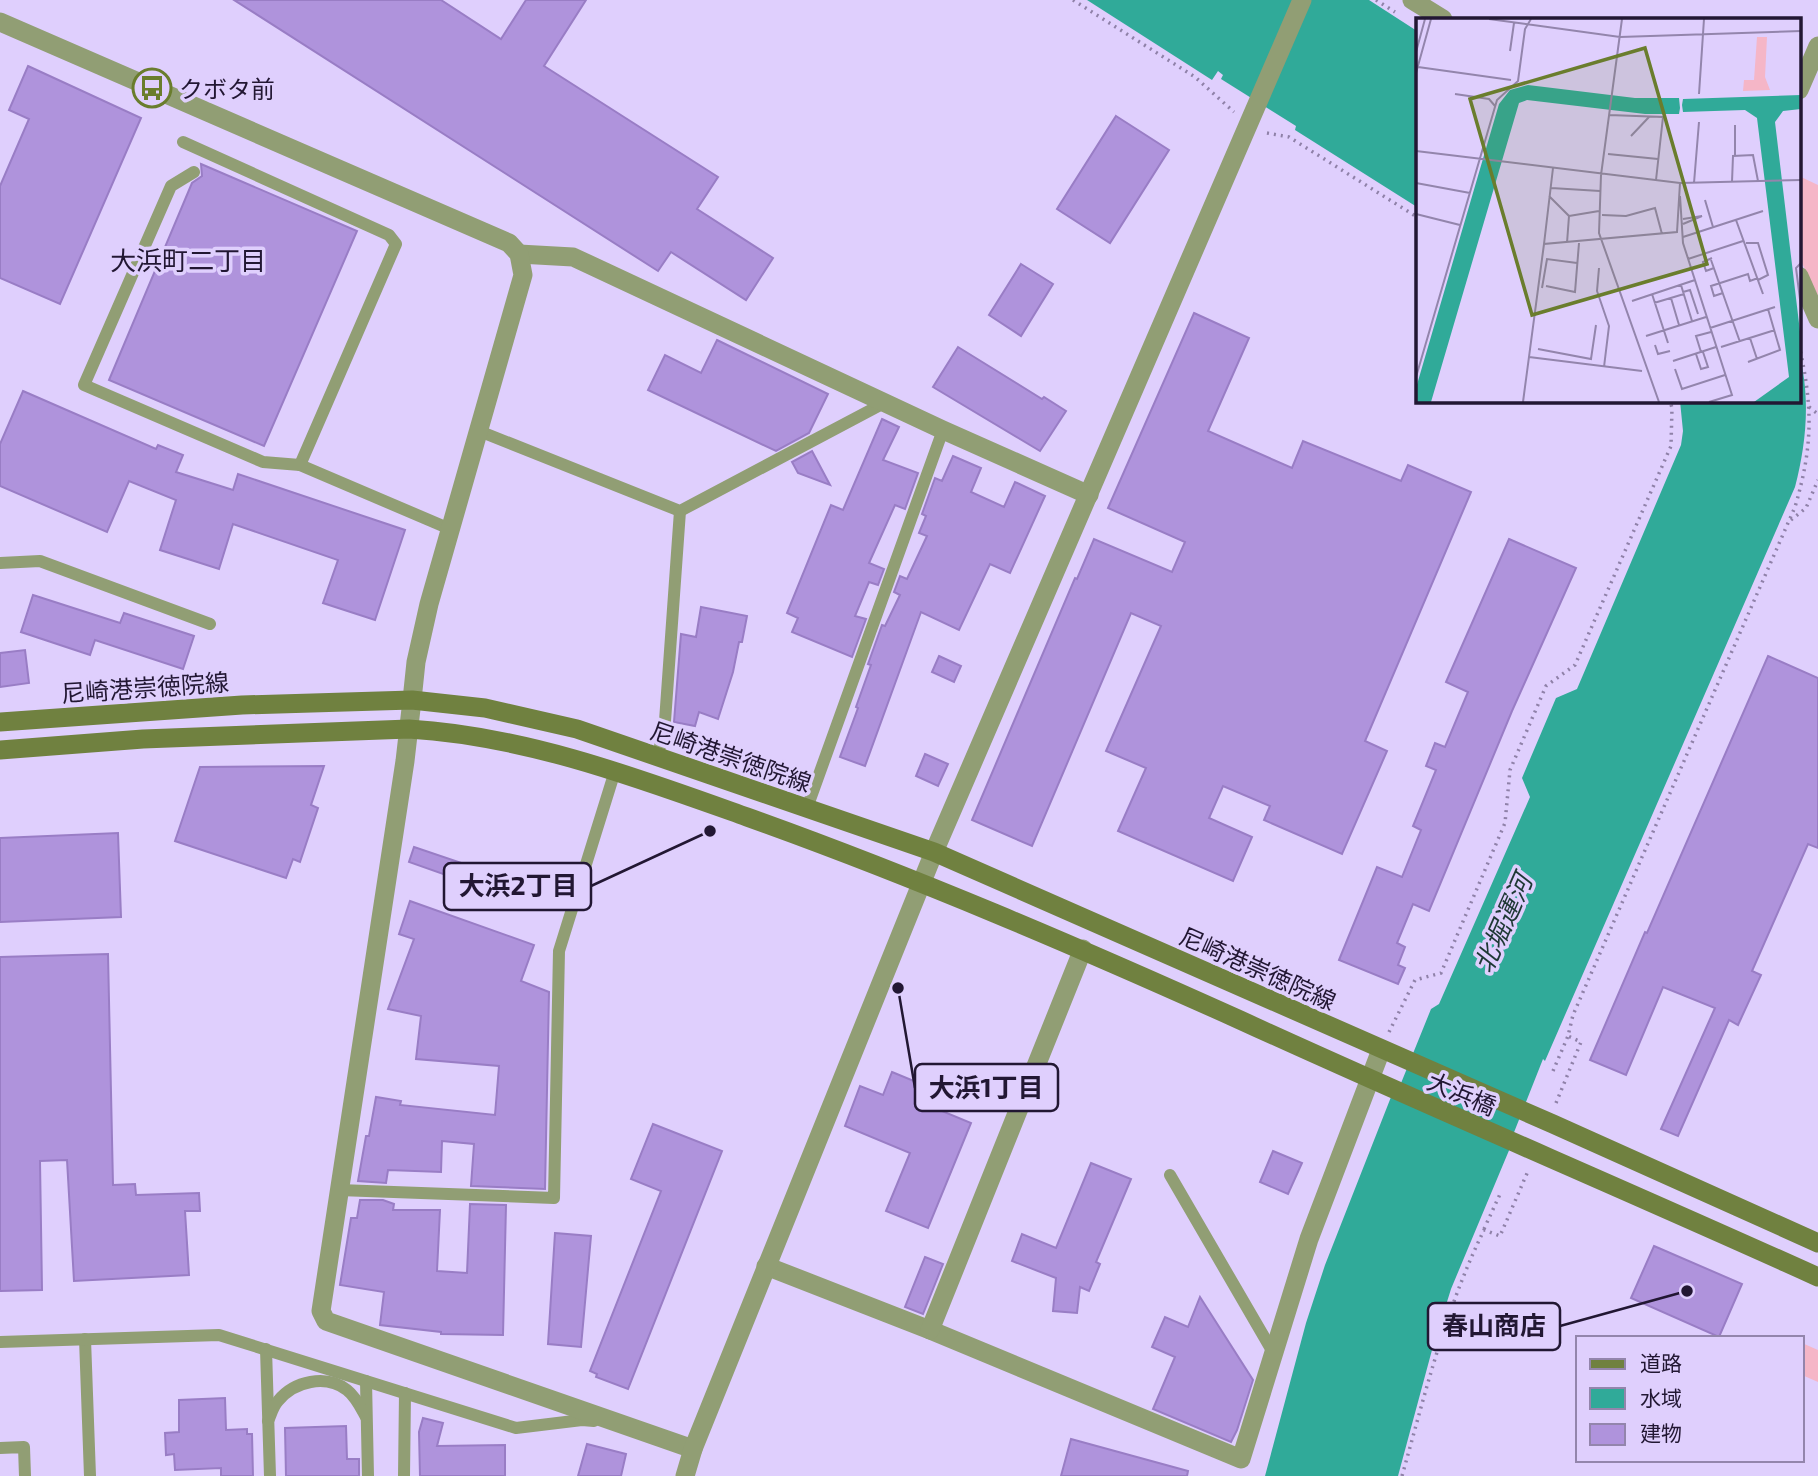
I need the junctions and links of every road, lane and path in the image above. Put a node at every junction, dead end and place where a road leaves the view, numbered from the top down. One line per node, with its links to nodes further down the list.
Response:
1 (1073, 0): 8 (path)
2 (1302, 0): 8 (street)
3 (1412, 0): 4 (street)
4 (1441, 18)
5 (0, 22): 12 (street)
6 (1818, 46): 7 (street)
7 (1800, 88)
8 (1251, 119): 11 (path); 24 (street)
9 (183, 142): 22 (lane)
10 (194, 172): 22 (lane)
11 (1416, 216)
12 (519, 254): 16 (street); 21 (street)
13 (1800, 278): 14 (street)
14 (1818, 319)
15 (1800, 350): 18 (path)
16 (886, 402): 20 (street); 25 (lane)
17 (1670, 402): 41 (path)
18 (1809, 407): 19 (path); 26 (path)
19 (1818, 414)
20 (943, 430): 24 (street); 36 (lane)
21 (479, 431): 25 (lane); 27 (street)
22 (300, 465): 27 (lane)
23 (1818, 480): 26 (path)
24 (1089, 495): 37 (street)
25 (680, 511): 34 (lane)
26 (1789, 522): 40 (path)
27 (450, 530): 30 (street)
28 (0, 564): 29 (lane)
29 (210, 624)
30 (412, 700): 31 (main road, 尼崎港崇徳院線); 32 (street); 34 (main road, 尼崎港崇徳院線)
31 (0, 722)
32 (409, 729): 33 (main road); 35 (main road); 48 (street)
33 (0, 750)
34 (658, 757): 36 (main road, 尼崎港崇徳院線)
35 (615, 771): 38 (main road); 48 (lane)
36 (807, 808): 37 (main road, 尼崎港崇徳院線)
37 (934, 852): 38 (street); 41 (main road, 尼崎港崇徳院線)
38 (922, 882): 39 (main road); 52 (street)
39 (1083, 949): 44 (main road); 54 (street)
40 (1568, 1036): 43 (path); 45 (path)
41 (1381, 1050): 42 (main road, 尼崎港崇徳院線); 44 (street)
42 (1402, 1059): 51 (main road, 大浜橋)
43 (1553, 1071)
44 (1378, 1083): 53 (main road, 大浜橋); 58 (street)
45 (1555, 1105)
46 (1528, 1171): 50 (path)
47 (1170, 1175): 58 (lane)
48 (339, 1190): 63 (street)
49 (1501, 1192): 50 (path)
50 (1484, 1230): 72 (path)
51 (1818, 1243)
52 (766, 1266): 54 (street); 65 (street)
53 (1818, 1277)
54 (930, 1330): 58 (street)
55 (85, 1339): 56 (lane); 57 (lane); 67 (lane)
56 (0, 1342)
57 (266, 1349): 59 (lane); 62 (lane)
58 (1274, 1354)
59 (366, 1381): 60 (lane); 61 (lane)
60 (405, 1393): 63 (lane); 70 (lane)
61 (366, 1417): 62 (lane); 69 (lane)
62 (268, 1421): 68 (lane)
63 (628, 1425): 65 (street)
64 (0, 1448): 66 (lane)
65 (693, 1449): 71 (street)
66 (25, 1476)
67 (90, 1476)
68 (270, 1476)
69 (368, 1476)
70 (404, 1476)
71 (685, 1476)
72 (1402, 1476)

